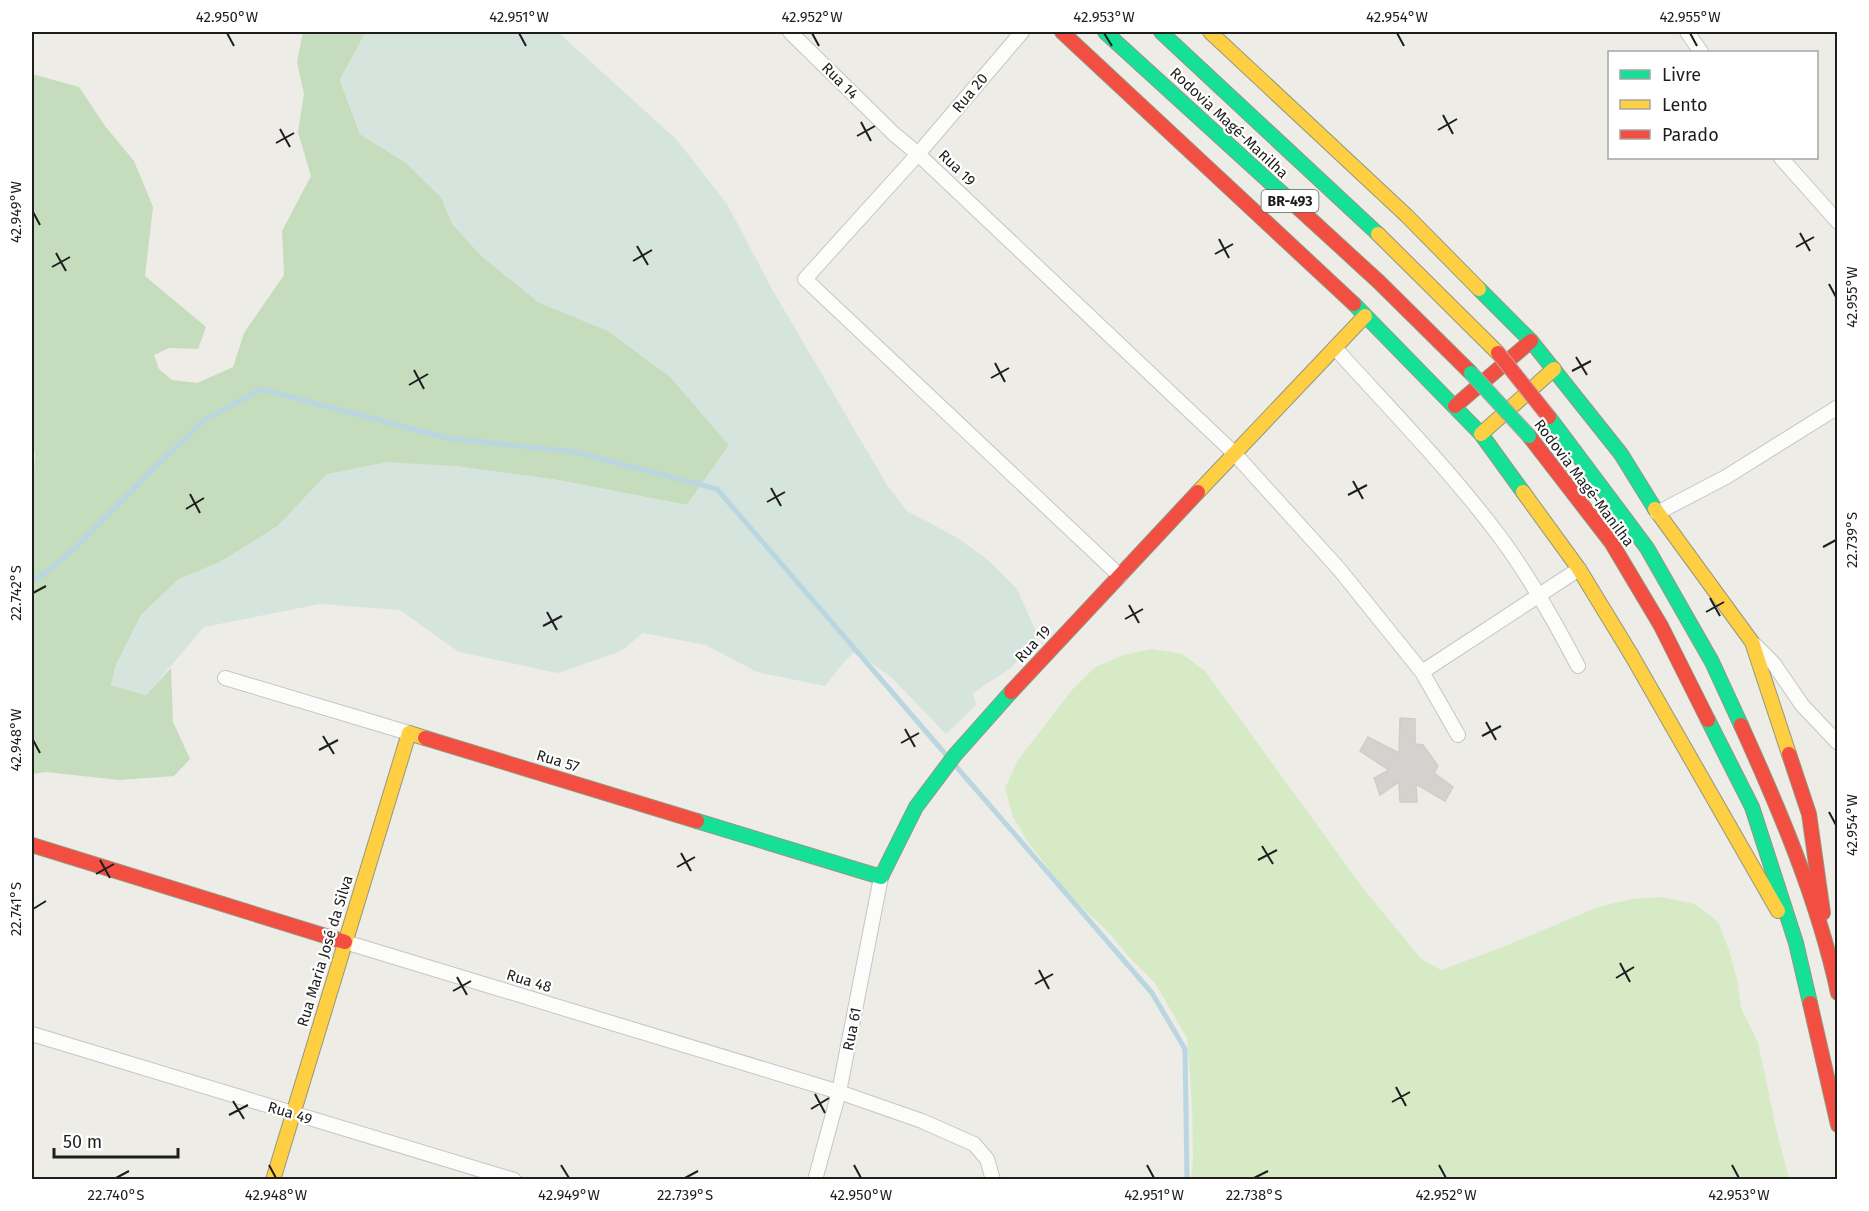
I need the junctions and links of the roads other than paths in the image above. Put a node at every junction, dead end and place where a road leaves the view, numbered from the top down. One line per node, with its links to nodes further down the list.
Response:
1 (790, 32): 9 (street, Rua 14)
2 (1022, 32): 9 (street, Rua 20)
3 (1062, 32): 12 (main road)
4 (1105, 32): 34 (main road, Rodovia Magé-Manilha / BR-493, bridge)
5 (1161, 32): 35 (main road, Rodovia Magé-Manilha / BR-493, bridge)
6 (1211, 32): 13 (main road)
7 (1687, 32): 8 (street)
8 (1700, 51)
9 (918, 154): 19 (street, Rua 19); 22 (street, Rua 20)
10 (1782, 159): 11 (street)
11 (1838, 222)
12 (1365, 316): 14 (main road, Rua 19); 16 (main road)
13 (1531, 341): 15 (main road); 16 (main road)
14 (1335, 348): 19 (main road, Rua 19); 23 (street)
15 (1554, 369): 18 (main road); 20 (main road)
16 (1455, 406): 18 (main road)
17 (1838, 407): 20 (street)
18 (1481, 434): 21 (main road)
19 (1234, 453): 22 (main road, Rua 19); 26 (street, Rua 19)
20 (1658, 513): 24 (main road)
21 (1579, 568): 23 (street); 34 (main road)
22 (1120, 576): 32 (main road, Rua 19)
23 (1539, 596): 25 (street); 26 (street)
24 (1752, 642): 30 (street); 35 (main road)
25 (1578, 666)
26 (1422, 672): 29 (street, Rua 19)
27 (225, 678): 28 (street, Rua 57)
28 (409, 733): 32 (main road, Rua 57); 33 (main road, Rua Maria José da Silva)
29 (1458, 735)
30 (1838, 743)
31 (32, 845): 33 (main road, Rua 48)
32 (881, 877): 38 (street, Rua 61)
33 (345, 942): 38 (street, Rua 48); 39 (main road, Rua Maria José da Silva)
34 (1796, 943): 40 (main road, Rodovia Magé-Manilha)
35 (1829, 952): 36 (main road, Rodovia Magé-Manilha)
36 (1838, 993)
37 (32, 1034): 39 (street, Rua 49)
38 (839, 1092): 43 (street, Rua 61); 44 (street, Rua 48)
39 (293, 1114): 41 (main road, Rua Maria José da Silva); 42 (street, Rua 49)
40 (1838, 1125)
41 (273, 1179)
42 (514, 1179)
43 (815, 1179)
44 (993, 1179)

